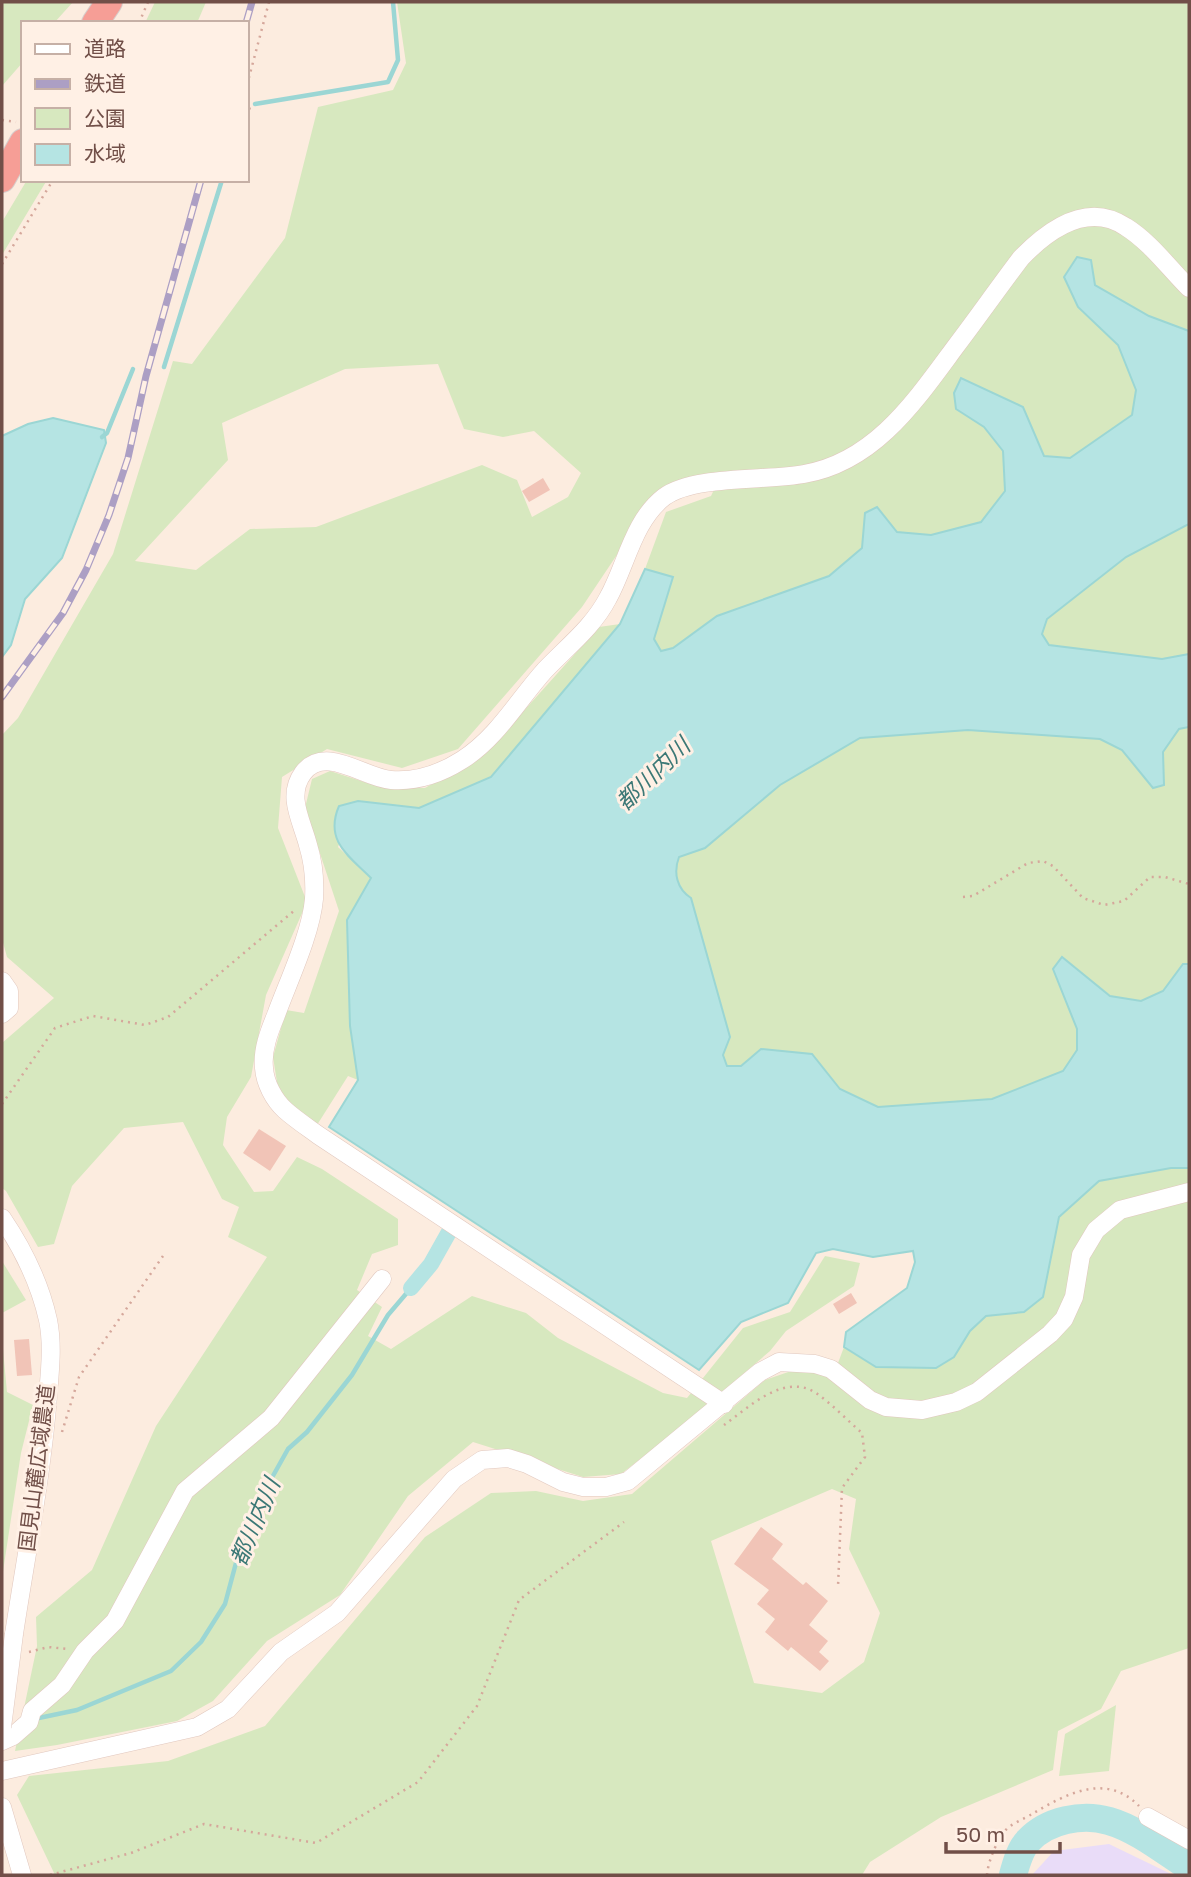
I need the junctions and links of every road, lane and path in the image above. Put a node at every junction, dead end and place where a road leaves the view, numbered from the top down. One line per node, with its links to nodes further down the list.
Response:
1 (109, 2): 4 (highway)
2 (148, 2): 5 (path)
3 (269, 2): 6 (path)
4 (96, 21)
5 (140, 21)
6 (248, 81)
7 (248, 105): 8 (path)
8 (251, 113)
9 (2, 120): 10 (path)
10 (21, 123)
11 (21, 134): 13 (highway)
12 (21, 145): 14 (highway)
13 (2, 161)
14 (2, 178)
15 (52, 182): 16 (path)
16 (2, 264)
17 (1189, 288): 20 (street)
18 (1189, 884): 19 (path)
19 (963, 897)
20 (314, 901): 23 (path); 28 (street)
21 (2, 981): 22 (street)
22 (2, 1014)
23 (2, 1104)
24 (1189, 1192): 28 (street)
25 (2, 1218): 30 (street, 国見山麓広域農道)
26 (163, 1256): 30 (path)
27 (382, 1279): 33 (street)
28 (724, 1404): 37 (street)
29 (716, 1430): 32 (path)
30 (45, 1431): 35 (street, 国見山麓広域農道, bridge)
31 (624, 1522): 42 (path)
32 (838, 1587)
33 (85, 1651): 34 (path); 36 (street)
34 (25, 1653)
35 (2, 1727)
36 (2, 1741)
37 (2, 1771)
38 (2, 1807): 41 (street)
39 (1148, 1816): 40 (street); 43 (path)
40 (1189, 1840)
41 (22, 1875)
42 (50, 1875)
43 (986, 1875)

